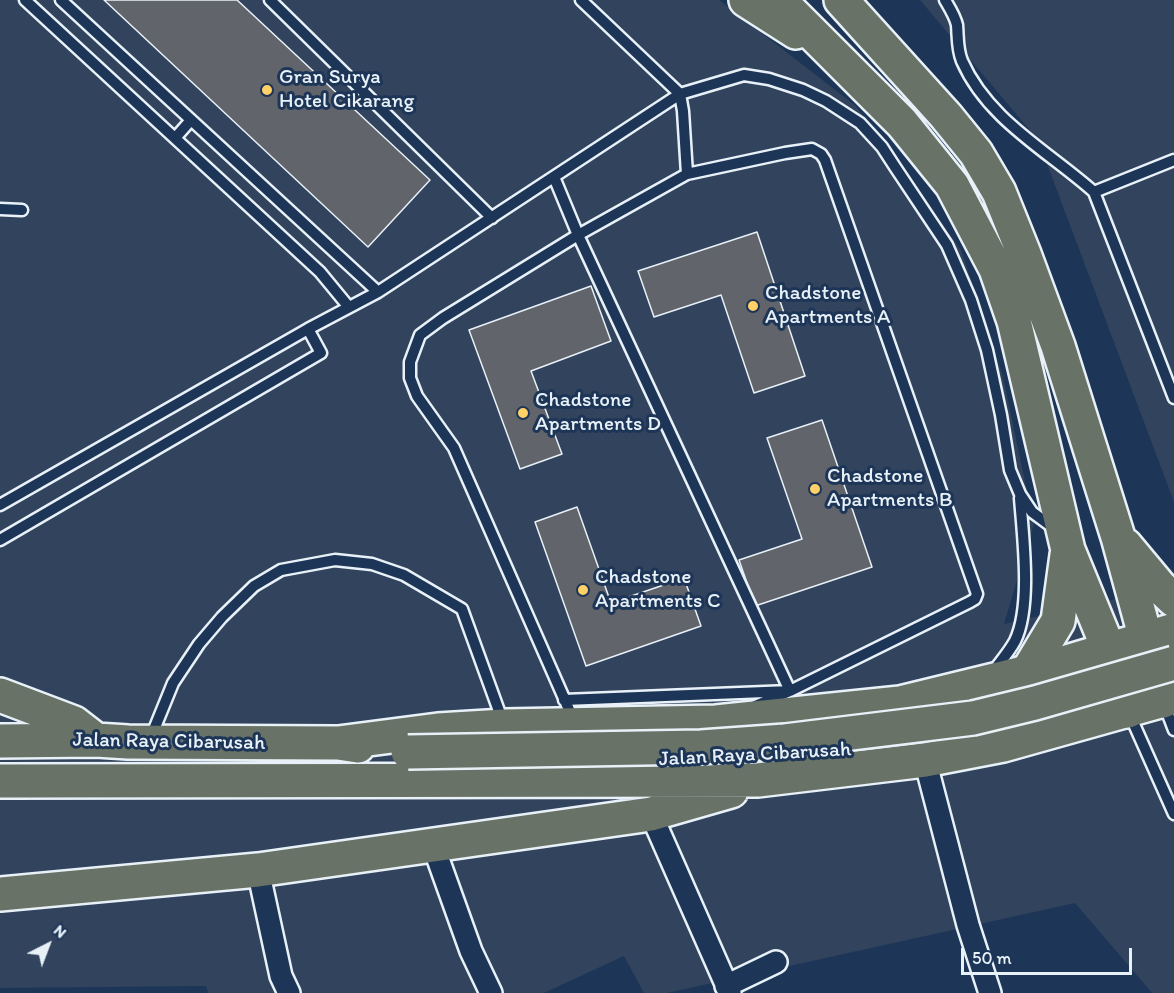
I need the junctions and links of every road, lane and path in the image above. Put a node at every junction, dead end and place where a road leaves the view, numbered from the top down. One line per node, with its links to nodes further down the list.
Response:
1 (62, 0): 11 (lane)
2 (270, 0): 19 (lane)
3 (581, 0): 10 (lane)
4 (746, 0): 9 (main road)
5 (779, 0): 9 (main road)
6 (841, 0): 27 (main road)
7 (945, 0): 16 (lane)
8 (32, 2): 12 (lane)
9 (831, 52): 29 (main road)
10 (680, 94): 14 (lane); 15 (lane); 25 (lane)
11 (191, 120): 12 (lane); 21 (lane)
12 (176, 137): 22 (lane)
13 (1174, 160): 16 (lane)
14 (687, 174): 20 (lane); 36 (lane)
15 (554, 177): 19 (lane); 20 (lane)
16 (1094, 192): 24 (lane)
17 (0, 209): 18 (lane)
18 (22, 210)
19 (492, 218): 21 (lane)
20 (578, 235): 36 (lane); 40 (lane)
21 (378, 292): 22 (lane)
22 (348, 306): 23 (lane)
23 (308, 329): 26 (lane); 28 (lane)
24 (1174, 398)
25 (1020, 494): 29 (lane); 35 (lane)
26 (0, 505)
27 (1118, 537): 30 (main road); 31 (main road)
28 (0, 540)
29 (1066, 543): 32 (main road); 34 (main road)
30 (1174, 600)
31 (1165, 641): 32 (main road, Jalan Raya Cibarusah); 38 (main road); 48 (main road, Jalan Raya Cibarusah, bridge)
32 (1109, 650): 33 (main road, Jalan Raya Cibarusah); 39 (main road)
33 (1060, 664): 34 (main road, Jalan Raya Cibarusah); 43 (main road)
34 (1028, 671): 35 (main road, Jalan Raya Cibarusah)
35 (986, 682): 41 (main road, Jalan Raya Cibarusah)
36 (790, 691): 40 (lane); 41 (lane)
37 (0, 696): 44 (main road)
38 (1172, 698): 39 (main road, Jalan Raya Cibarusah); 48 (main road, Jalan Raya Cibarusah)
39 (1128, 711): 43 (main road, Jalan Raya Cibarusah); 54 (lane)
40 (570, 712): 41 (main road, Jalan Raya Cibarusah); 42 (main road, Jalan Raya Cibarusah)
41 (716, 722)
42 (504, 726): 46 (lane); 47 (main road, Jalan Raya Cibarusah)
43 (1075, 726): 49 (main road, Jalan Raya Cibarusah)
44 (96, 740): 45 (main road, Jalan Raya Cibarusah); 46 (main road, Jalan Raya Cibarusah)
45 (0, 741)
46 (149, 742): 47 (main road, Jalan Raya Cibarusah)
47 (338, 743): 48 (main road, Jalan Raya Cibarusah)
48 (410, 758): 50 (main road, Jalan Raya Cibarusah)
49 (925, 760): 51 (main road, Jalan Raya Cibarusah); 62 (street)
50 (330, 780): 51 (main road, Jalan Raya Cibarusah); 52 (main road, Jalan Raya Cibarusah)
51 (758, 780): 53 (main road)
52 (0, 781)
53 (651, 813): 55 (main road); 59 (street)
54 (1174, 814)
55 (433, 845): 56 (main road); 61 (street)
56 (258, 870): 57 (main road); 60 (street)
57 (0, 894)
58 (776, 962): 59 (street)
59 (728, 990)
60 (289, 993)
61 (491, 993)
62 (990, 993)

